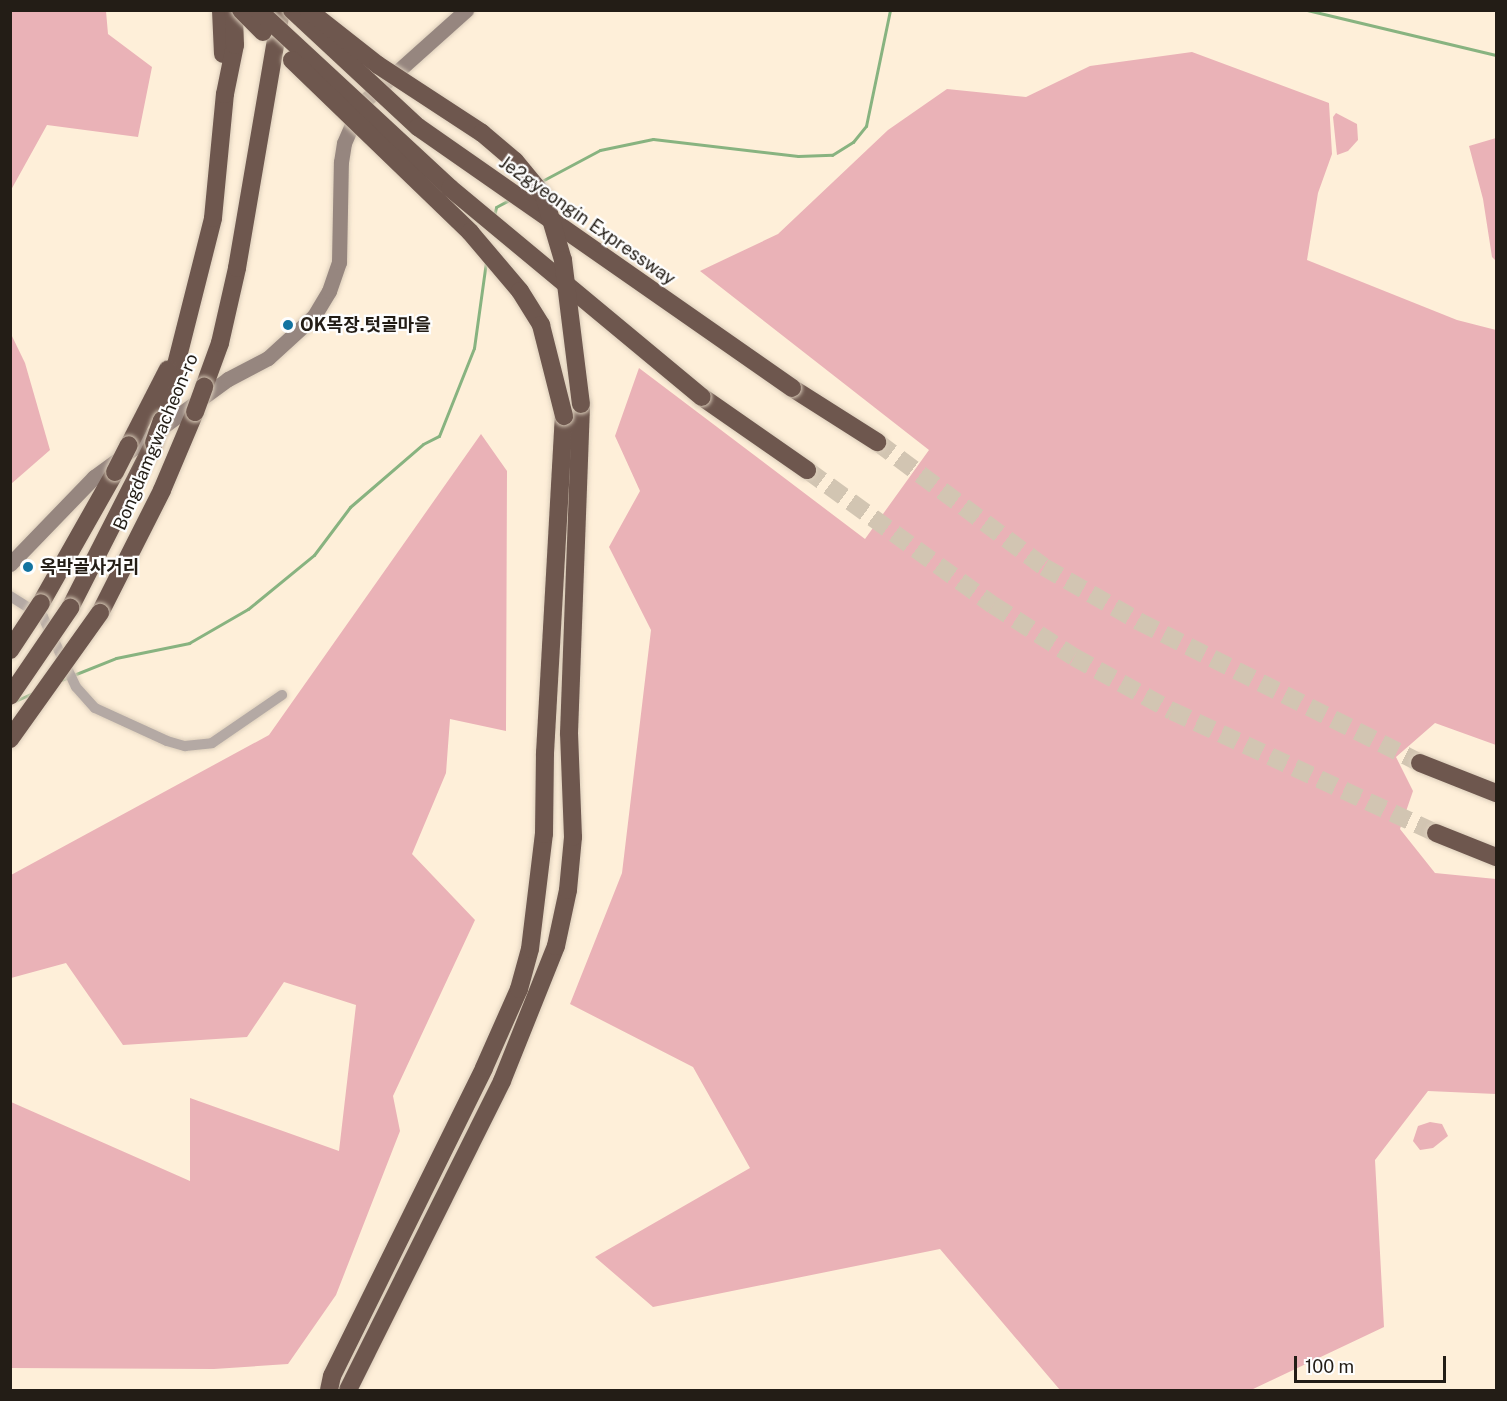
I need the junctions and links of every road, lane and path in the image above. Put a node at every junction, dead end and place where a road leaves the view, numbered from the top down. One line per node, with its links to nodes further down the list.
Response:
1 (221, 10): 10 (highway, Bongdamgwacheon-ro)
2 (234, 10): 10 (highway, Bongdamgwacheon-ro)
3 (241, 10): 26 (highway, bridge)
4 (258, 10): 14 (highway, bridge)
5 (270, 10): 11 (highway, Bongdamgwacheon-ro)
6 (281, 10): 11 (highway, Bongdamgwacheon-ro)
7 (292, 10): 13 (highway, Je2gyeongin Expressway, bridge)
8 (308, 10): 27 (highway, bridge)
9 (466, 10): 15 (street)
10 (225, 94): 12 (highway, Bongdamgwacheon-ro)
11 (266, 94): 21 (highway, Bongdamgwacheon-ro, bridge)
12 (185, 335): 17 (highway, Bongdamgwacheon-ro, bridge); 20 (highway, Bongdamgwacheon-ro, bridge)
13 (876, 442)
14 (807, 470)
15 (10, 564)
16 (10, 596): 17 (street)
17 (42, 610): 18 (highway, Bongdamgwacheon-ro, bridge); 19 (street, bridge)
18 (10, 650)
19 (282, 695)
20 (10, 696)
21 (10, 739)
22 (1420, 763): 23 (highway)
23 (1497, 793)
24 (1436, 833): 25 (highway)
25 (1497, 857)
26 (327, 1386)
27 (350, 1389)

